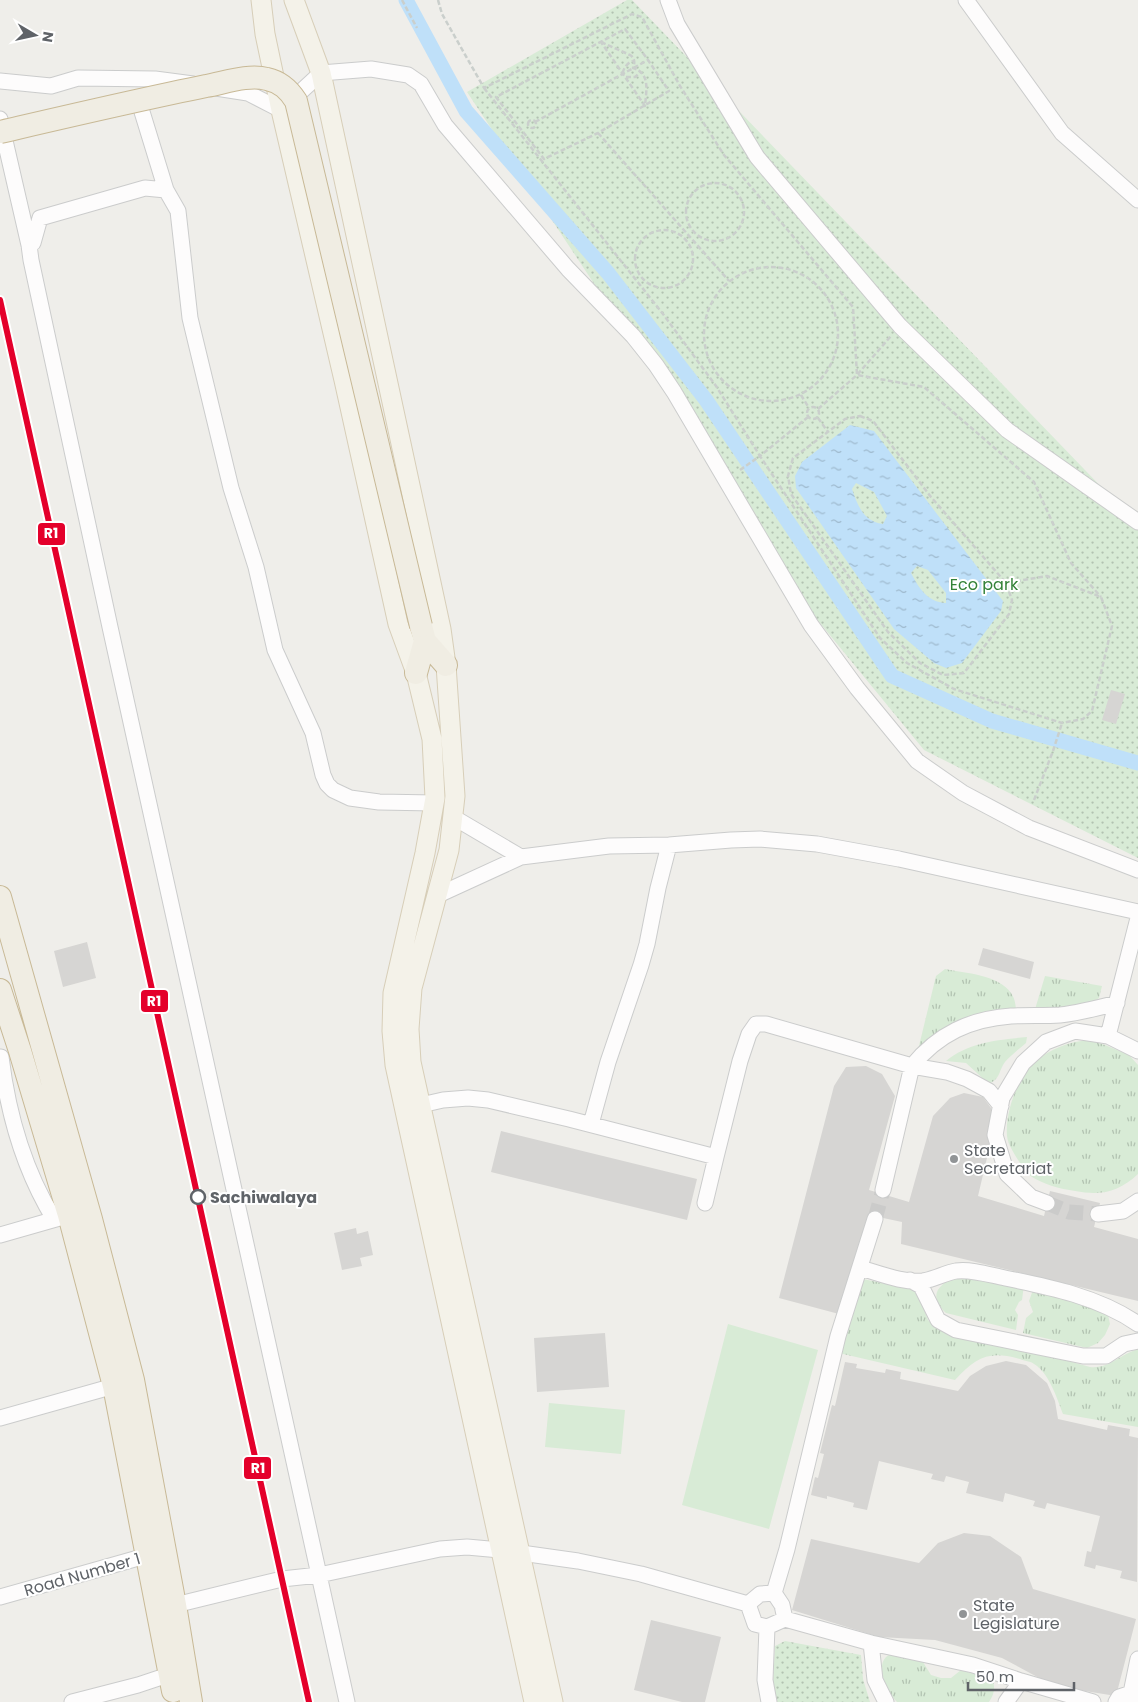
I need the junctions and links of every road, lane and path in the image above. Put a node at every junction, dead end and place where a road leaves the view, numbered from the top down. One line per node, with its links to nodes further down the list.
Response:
1 (260, 0): 19 (main road)
2 (294, 0): 13 (main road)
3 (402, 0): 7 (path)
4 (438, 0): 16 (path)
5 (668, 0): 33 (street)
6 (966, 0): 27 (street)
7 (417, 28)
8 (601, 42): 9 (path); 10 (path); 14 (path); 23 (path)
9 (648, 60): 11 (path); 18 (path)
10 (634, 61): 11 (path); 14 (path)
11 (633, 68): 12 (path); 14 (path)
12 (641, 72): 14 (path); 18 (path)
13 (321, 73): 19 (street); 47 (main road); 55 (street)
14 (623, 74): 18 (path); 21 (path)
15 (0, 81): 19 (street)
16 (484, 88): 34 (path); 41 (path)
17 (139, 102): 26 (street)
18 (645, 106): 25 (path)
19 (280, 110): 48 (main road)
20 (0, 119): 31 (street)
21 (535, 122): 22 (path); 22 (path)
22 (528, 126): 23 (path)
23 (522, 130): 25 (path)
24 (0, 132): 46 (highway, bridge)
25 (598, 133): 29 (path)
26 (166, 190): 31 (street); 51 (street)
27 (1138, 200)
28 (693, 230): 28 (path); 29 (path)
29 (688, 235): 30 (path); 32 (path)
30 (685, 238): 30 (path)
31 (29, 245): 87 (street)
32 (729, 281): 35 (path); 35 (path)
33 (900, 326): 34 (path); 43 (street)
34 (857, 375): 37 (path); 45 (path)
35 (801, 395): 36 (path)
36 (809, 408): 37 (path); 38 (path)
37 (818, 409): 39 (path)
38 (808, 417): 39 (path); 41 (path)
39 (818, 418): 40 (path)
40 (828, 432): 44 (path); 44 (path)
41 (760, 456): 42 (path); 49 (path)
42 (740, 470)
43 (1138, 522)
44 (1006, 583): 45 (path)
45 (1101, 597): 49 (path)
46 (423, 633): 47 (highway); 48 (highway)
47 (446, 665): 52 (main road)
48 (416, 673): 51 (main road)
49 (1062, 722): 50 (path)
50 (1034, 800)
51 (434, 803): 84 (main road)
52 (453, 817): 54 (street); 56 (main road)
53 (669, 846): 54 (street); 58 (street); 68 (street)
54 (521, 857): 56 (street)
55 (1138, 870)
56 (436, 896): 66 (main road)
57 (0, 897): 86 (highway)
58 (1138, 912)
59 (1138, 918): 61 (street)
60 (0, 990): 64 (highway)
61 (1117, 1003): 62 (street); 65 (street)
62 (1108, 1036): 63 (street); 67 (street)
63 (1137, 1049)
64 (7, 1055): 75 (highway)
65 (912, 1066): 67 (street); 69 (street); 70 (street)
66 (421, 1105): 68 (street); 85 (main road)
67 (1001, 1106): 73 (street)
68 (591, 1124): 69 (street)
69 (716, 1157): 72 (street)
70 (883, 1190)
71 (1138, 1201): 74 (street)
72 (705, 1203)
73 (1047, 1203)
74 (1098, 1214)
75 (62, 1217): 77 (street); 82 (highway)
76 (875, 1219): 78 (street)
77 (0, 1235)
78 (860, 1268): 79 (street); 88 (street)
79 (910, 1280): 80 (street); 81 (street)
80 (1138, 1324)
81 (1138, 1341)
82 (114, 1386): 83 (street); 86 (highway)
83 (0, 1418)
84 (500, 1550): 85 (street); 87 (street); 103 (main road)
85 (520, 1552): 90 (street); 104 (main road)
86 (156, 1554): 89 (street, Road Number 1); 91 (highway)
87 (319, 1575): 91 (street); 102 (street)
88 (774, 1593): 90 (street); 92 (street)
89 (0, 1597)
90 (748, 1604): 93 (street)
91 (166, 1607): 96 (highway); 101 (highway)
92 (785, 1619): 93 (street); 94 (street)
93 (767, 1627): 105 (street)
94 (871, 1643): 97 (street); 106 (street)
95 (1138, 1659): 98 (street)
96 (171, 1674): 99 (street); 100 (highway)
97 (1021, 1682): 107 (street); 108 (street)
98 (1134, 1696): 109 (street)
99 (72, 1702)
100 (175, 1702)
101 (191, 1702)
102 (347, 1702)
103 (534, 1702)
104 (553, 1702)
105 (769, 1702)
106 (886, 1702)
107 (1006, 1702)
108 (1093, 1702)
109 (1116, 1702)

